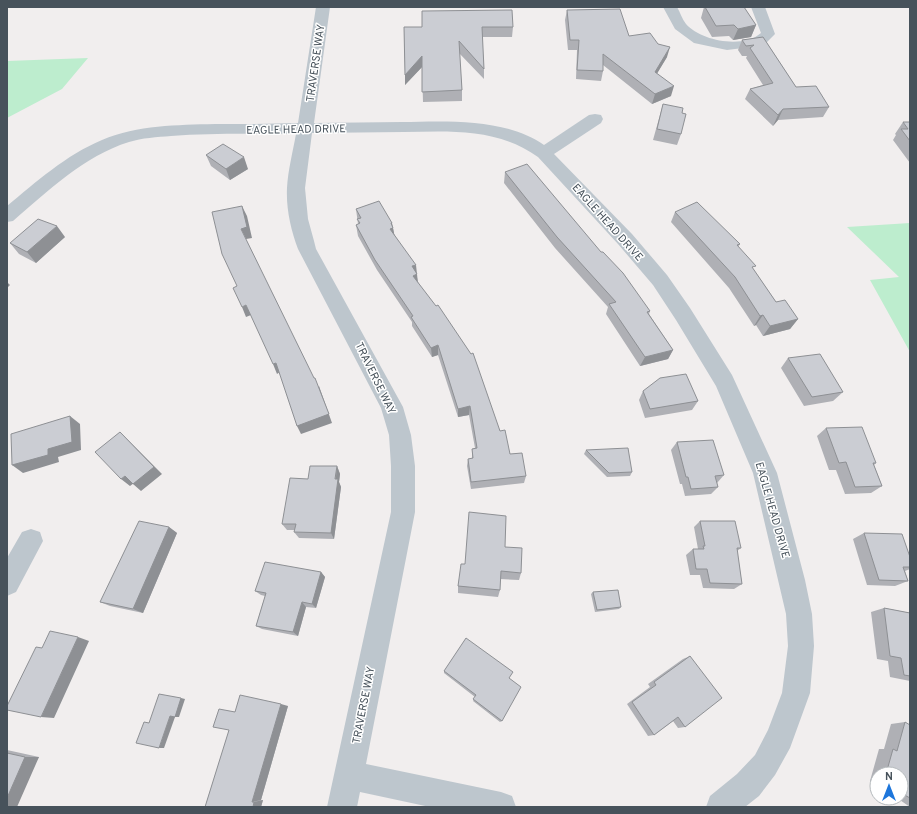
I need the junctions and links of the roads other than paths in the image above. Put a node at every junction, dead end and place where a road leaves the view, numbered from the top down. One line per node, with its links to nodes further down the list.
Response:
1 (323, 7): 5 (street, TRAVERSE WAY)
2 (670, 7): 3 (street)
3 (758, 7)
4 (595, 119): 6 (street)
5 (306, 129): 6 (street, EAGLE HEAD DRIVE); 7 (street, EAGLE HEAD DRIVE); 10 (street, TRAVERSE WAY)
6 (544, 153): 13 (street, EAGLE HEAD DRIVE)
7 (7, 216)
8 (30, 541): 9 (street)
9 (7, 583)
10 (349, 775): 11 (street, TRAVERSE WAY); 12 (street)
11 (342, 807)
12 (502, 807)
13 (721, 807)

